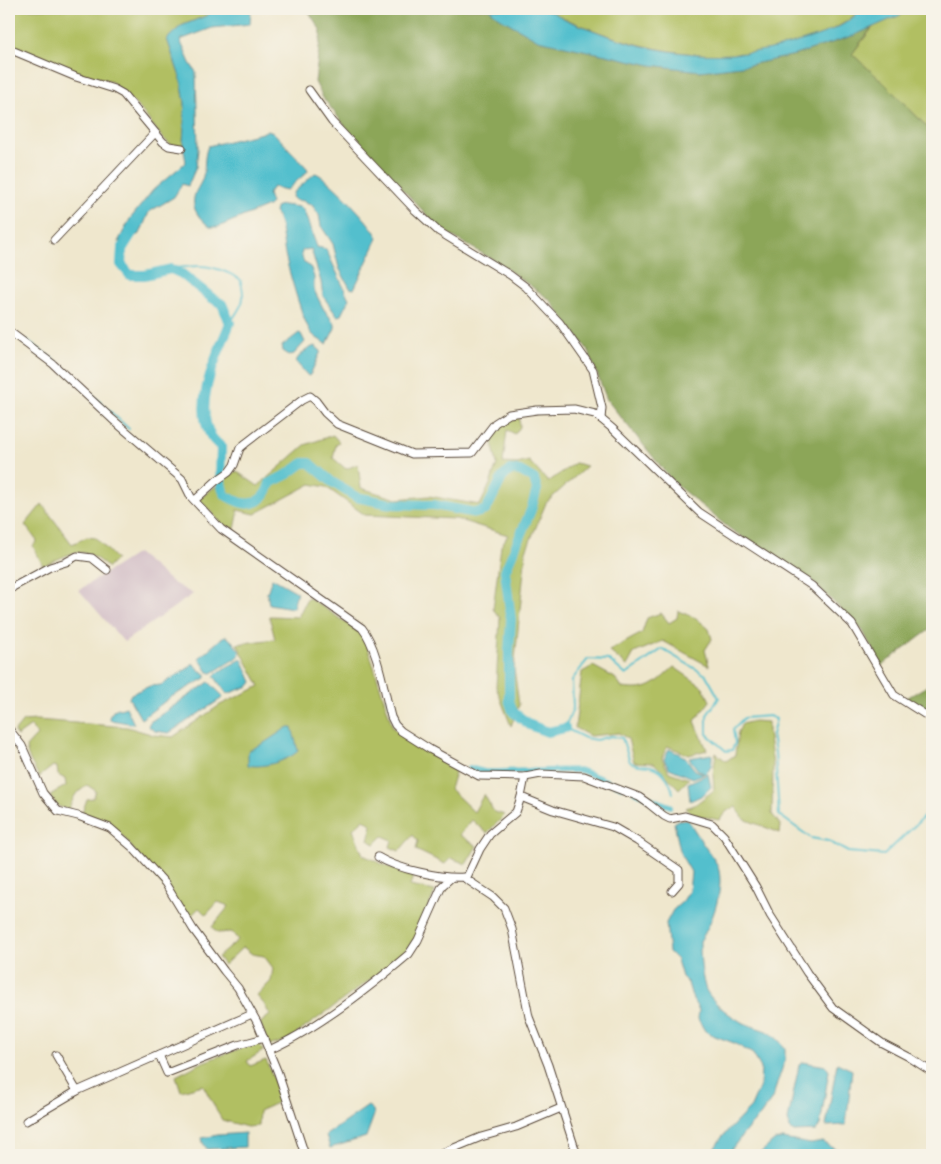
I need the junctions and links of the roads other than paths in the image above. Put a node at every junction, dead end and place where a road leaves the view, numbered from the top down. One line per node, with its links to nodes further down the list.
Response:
1 (9, 49): 3 (street)
2 (309, 90): 7 (street)
3 (155, 133): 4 (street); 5 (street)
4 (182, 148)
5 (54, 240)
6 (9, 331): 8 (street)
7 (601, 419): 8 (street); 11 (street)
8 (196, 500): 13 (street)
9 (107, 570): 10 (street)
10 (9, 592)
11 (932, 719)
12 (9, 729): 19 (street)
13 (525, 777): 14 (street); 24 (street)
14 (521, 797): 17 (street); 18 (street)
15 (378, 857): 16 (street)
16 (451, 878): 17 (street); 21 (street)
17 (466, 879): 26 (street)
18 (672, 891)
19 (252, 1014): 20 (street); 23 (street)
20 (264, 1038): 21 (street); 23 (street)
21 (269, 1050): 28 (street)
22 (56, 1055): 25 (street)
23 (159, 1055): 25 (street)
24 (932, 1072)
25 (77, 1091): 27 (street)
26 (561, 1108): 29 (street); 30 (street)
27 (26, 1121)
28 (305, 1155)
29 (437, 1155)
30 (577, 1155)

